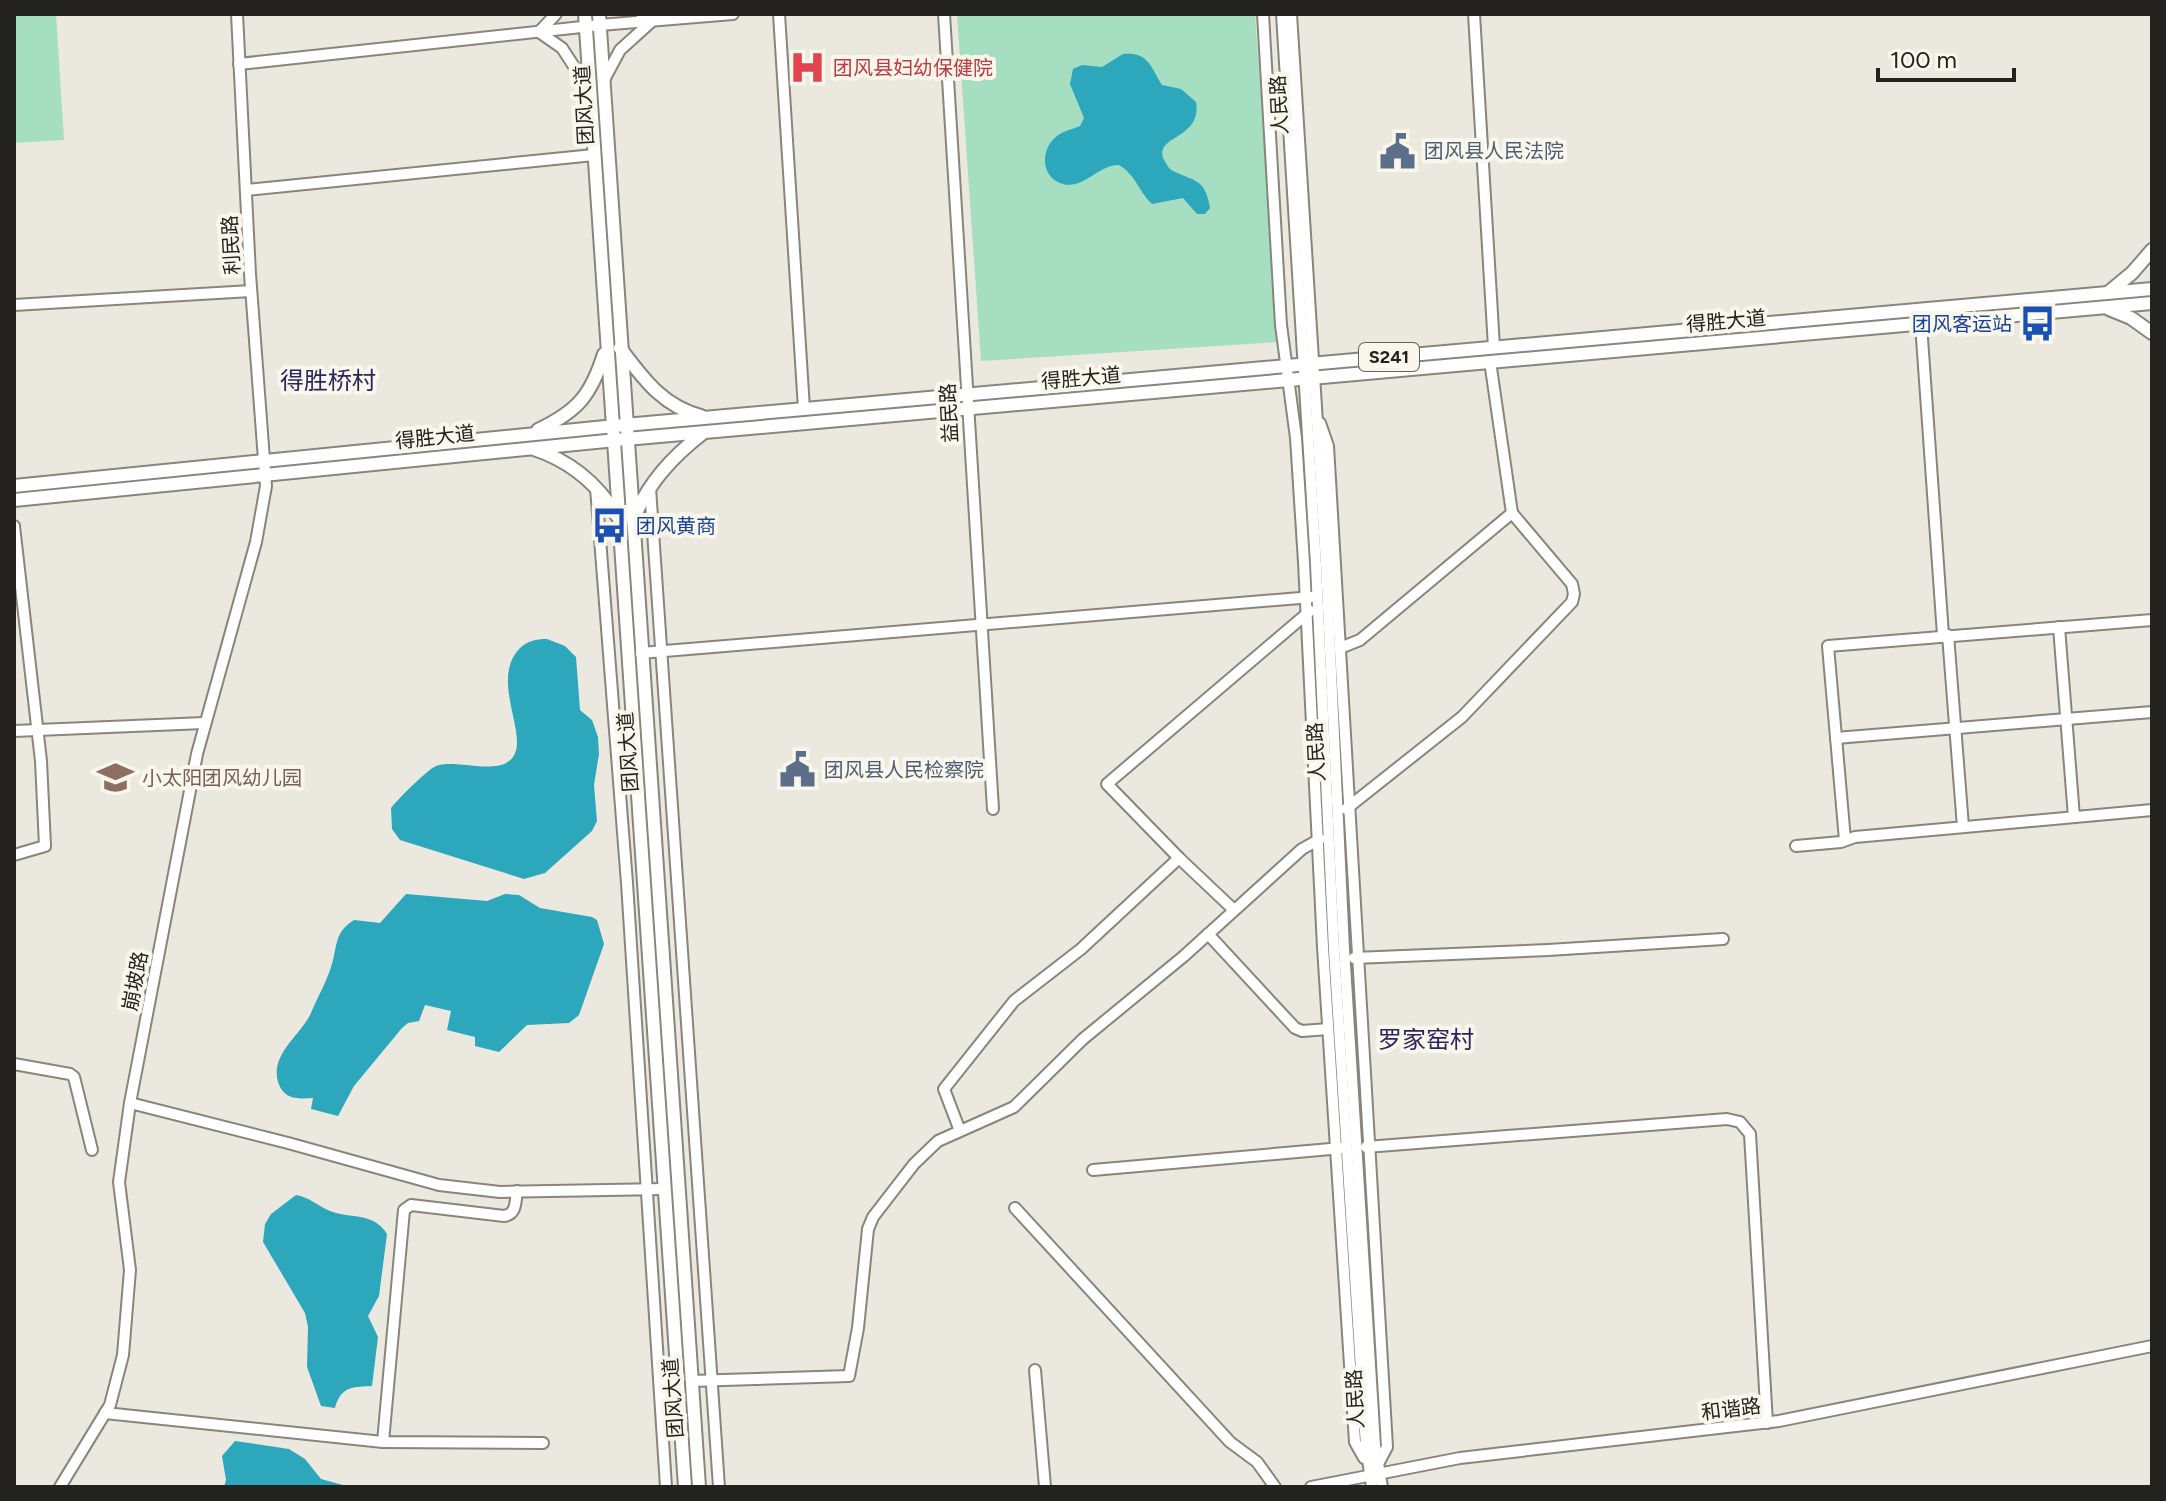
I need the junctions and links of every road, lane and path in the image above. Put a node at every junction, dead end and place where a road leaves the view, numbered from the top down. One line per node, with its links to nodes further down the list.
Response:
1 (237, 14): 14 (street, 利民路)
2 (556, 14): 13 (street)
3 (641, 14): 12 (street)
4 (733, 14): 12 (street)
5 (779, 14): 37 (street)
6 (944, 14): 35 (street, 益民路)
7 (1263, 14): 32 (street)
8 (1282, 14): 33 (street, 人民路)
9 (1291, 14): 33 (street, 人民路)
10 (1474, 14): 29 (street)
11 (592, 20): 12 (street); 13 (street); 15 (main road, 团风大道); 16 (main road, 团风大道)
12 (652, 21): 15 (street)
13 (539, 32): 14 (street); 16 (street)
14 (239, 64): 18 (street, 利民路)
15 (603, 81): 30 (main road, 团风大道)
16 (590, 91): 17 (main road, 团风大道)
17 (594, 155): 18 (street); 28 (main road, 团风大道)
18 (246, 190): 21 (street, 利民路)
19 (2152, 250): 22 (main road)
20 (2152, 289): 22 (main road, 得胜大道 / S241)
21 (251, 291): 24 (street); 45 (street, 利民路)
22 (2108, 293): 29 (main road, 得胜大道 / S241)
23 (2152, 303): 25 (main road, 得胜大道 / S241)
24 (14, 305)
25 (2102, 307): 26 (main road, 得胜大道 / S241); 27 (main road)
26 (1921, 324): 31 (main road, 得胜大道 / S241); 60 (street)
27 (2152, 333)
28 (606, 347): 40 (main road, 团风大道); 42 (main road)
29 (1494, 347): 33 (main road, 得胜大道 / S241)
30 (620, 348): 39 (main road); 40 (main road, 团风大道)
31 (1490, 361): 33 (main road, 得胜大道 / S241); 51 (street)
32 (1286, 366): 33 (main road, 得胜大道 / S241); 34 (street); 35 (main road, 得胜大道 / S241)
33 (1308, 371): 34 (main road, 得胜大道 / S241); 38 (street, 人民路); 55 (street, 人民路)
34 (1288, 379): 36 (main road, 得胜大道 / S241); 55 (street)
35 (966, 394): 36 (street, 益民路); 37 (main road, 得胜大道 / S241)
36 (967, 408): 41 (main road, 得胜大道 / S241); 58 (street, 益民路)
37 (804, 409): 39 (main road, 得胜大道 / S241)
38 (1316, 411): 61 (street); 74 (street, 人民路)
39 (708, 417): 40 (main road, 得胜大道 / S241)
40 (618, 425): 42 (main road, 得胜大道); 43 (main road, 团风大道)
41 (704, 432): 43 (main road, 得胜大道 / S241); 49 (main road)
42 (529, 434): 45 (main road, 得胜大道)
43 (619, 439): 44 (main road, 得胜大道); 52 (main road, 团风大道); 53 (main road, 团风大道)
44 (531, 448): 46 (main road, 得胜大道); 48 (main road)
45 (264, 461): 46 (street, 利民路); 47 (main road, 得胜大道)
46 (265, 475): 50 (main road, 得胜大道); 66 (street, 崩坡路)
47 (14, 486)
48 (596, 488): 52 (main road); 96 (street)
49 (650, 488): 53 (main road); 62 (street)
50 (14, 500)
51 (1512, 513): 61 (street); 71 (street)
52 (618, 519): 97 (main road, 团风大道)
53 (632, 523): 63 (main road, 团风大道)
54 (14, 526): 68 (street)
55 (1314, 599): 56 (street); 58 (street); 77 (street, 人民路)
56 (1307, 614): 78 (street); 82 (street)
57 (2152, 620): 59 (street)
58 (981, 625): 62 (street); 72 (street, 益民路)
59 (2059, 627): 60 (street); 65 (street)
60 (1945, 635): 67 (street); 70 (street)
61 (1340, 648): 71 (street)
62 (661, 652): 63 (street); 102 (street)
63 (641, 653): 103 (main road, 团风大道)
64 (2152, 712): 65 (street)
65 (2066, 719): 67 (street); 75 (street)
66 (204, 723): 68 (street); 90 (street, 崩坡路)
67 (1955, 728): 70 (street); 76 (street)
68 (37, 730): 69 (street); 81 (street)
69 (14, 731)
70 (1836, 738): 79 (street)
71 (1349, 806): 74 (street); 86 (street)
72 (993, 809)
73 (2152, 810): 75 (street)
74 (1337, 816): 87 (street, 人民路)
75 (2074, 817): 76 (street)
76 (1963, 827): 79 (street)
77 (1329, 834): 78 (street); 93 (street, 人民路)
78 (1318, 840): 83 (street); 88 (street)
79 (1845, 840): 80 (street)
80 (1796, 846)
81 (14, 855)
82 (1179, 858): 83 (street); 91 (street)
83 (1234, 910): 84 (street)
84 (1208, 934): 88 (street); 91 (street)
85 (1723, 939): 86 (street)
86 (1358, 958): 87 (street); 92 (street)
87 (1344, 959): 93 (street, 人民路)
88 (1328, 1029): 93 (street)
89 (14, 1064): 94 (street)
90 (130, 1103): 98 (street); 104 (street, 崩坡路)
91 (960, 1131): 102 (street)
92 (1369, 1146): 93 (street); 105 (street); 108 (street)
93 (1347, 1148): 95 (street); 108 (street, 人民路); 108 (street)
94 (92, 1150)
95 (1093, 1170)
96 (647, 1189): 97 (street); 98 (street); 110 (street)
97 (664, 1189): 111 (main road, 团风大道)
98 (517, 1191): 106 (street)
99 (1015, 1208): 115 (street)
100 (2152, 1346): 105 (street, 和谐路)
101 (1035, 1370): 114 (street)
102 (712, 1380): 103 (street); 113 (street)
103 (691, 1381): 112 (main road, 团风大道)
104 (105, 1413): 106 (street); 109 (street, 崩坡路)
105 (1767, 1423): 108 (street, 和谐路)
106 (383, 1442): 107 (street)
107 (543, 1443)
108 (1374, 1473): 116 (street, 和谐路); 117 (street, 人民路)
109 (60, 1487)
110 (666, 1487)
111 (685, 1487)
112 (699, 1487)
113 (719, 1487)
114 (1045, 1487)
115 (1275, 1487)
116 (1311, 1487)
117 (1382, 1487)

